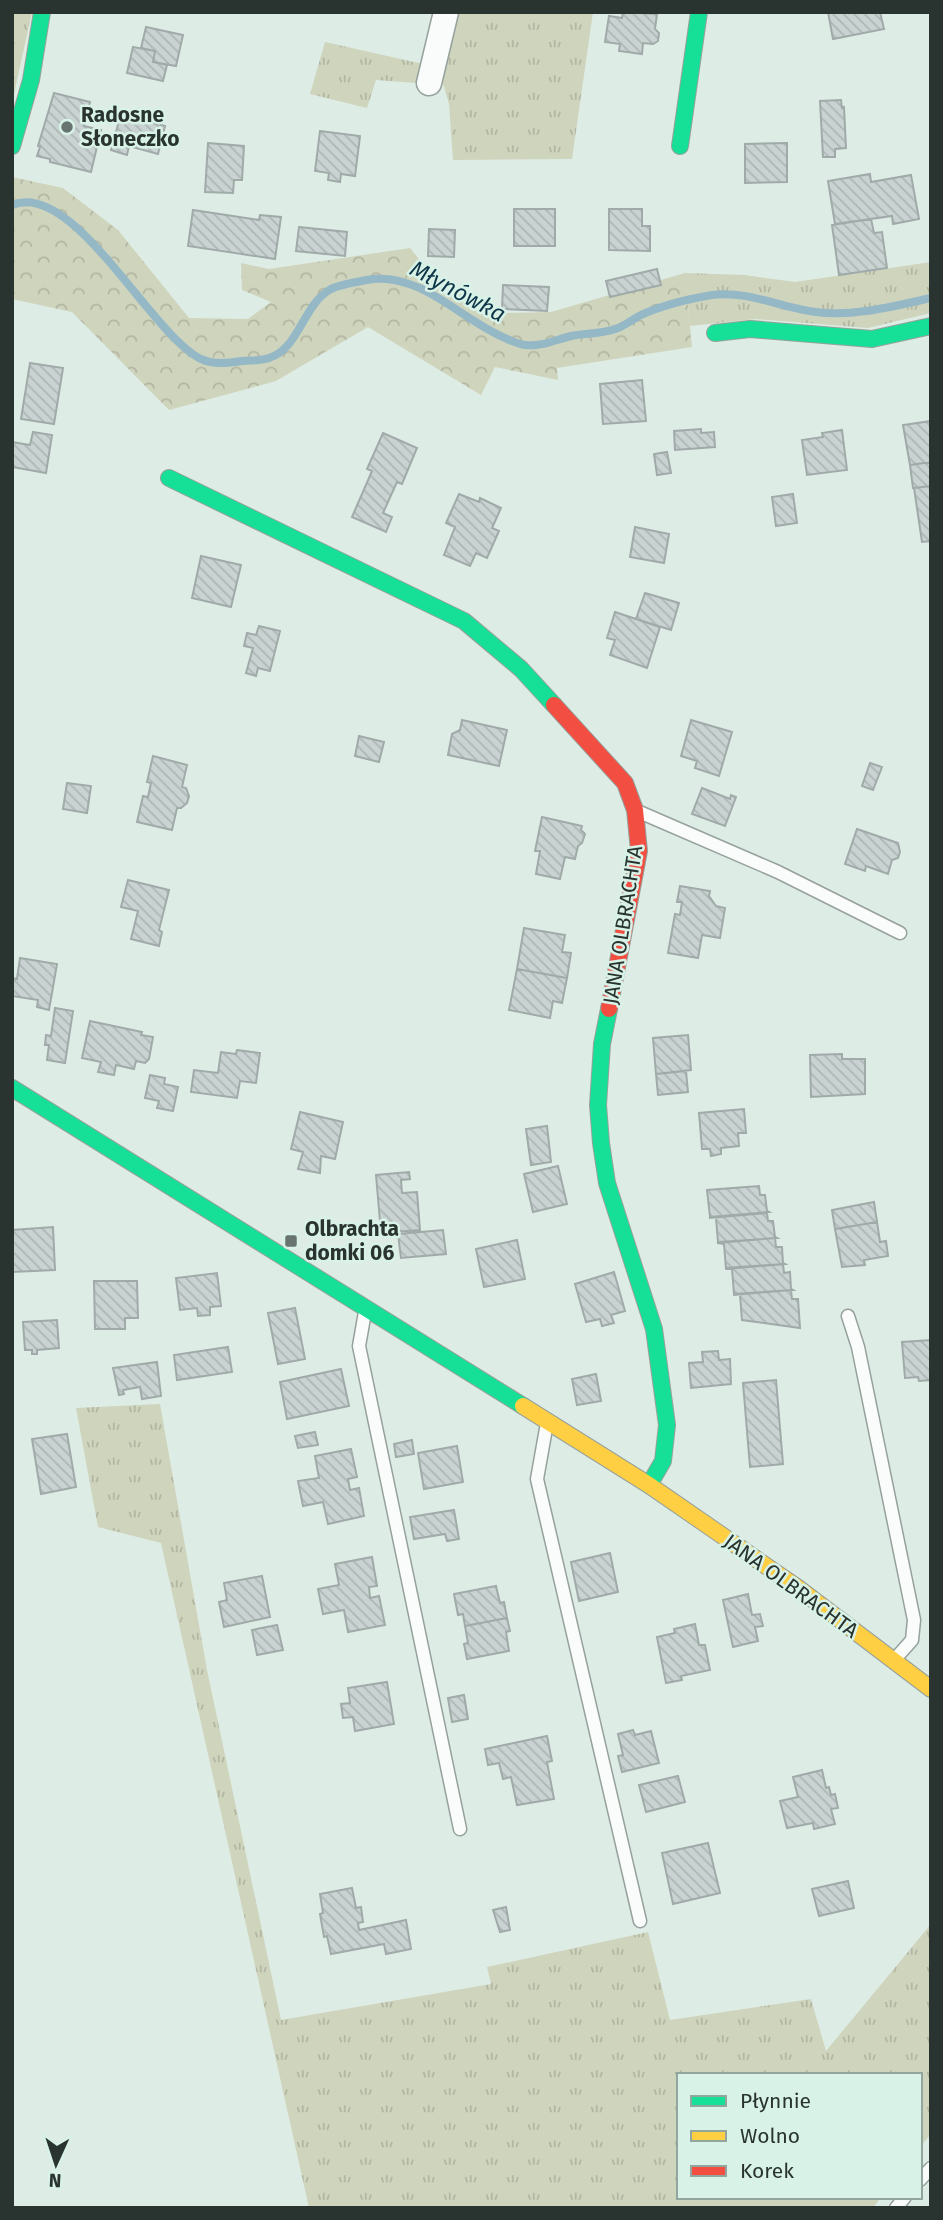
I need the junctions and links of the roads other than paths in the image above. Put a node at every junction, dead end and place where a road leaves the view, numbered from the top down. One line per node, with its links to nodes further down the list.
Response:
1 (42, 12): 5 (street)
2 (446, 12): 4 (street)
3 (699, 12): 6 (street)
4 (429, 83)
5 (12, 146)
6 (680, 146)
7 (931, 326): 8 (street)
8 (715, 333)
9 (169, 478): 10 (street, JANA OLBRACHTA)
10 (635, 810): 11 (lane); 16 (street, JANA OLBRACHTA)
11 (900, 933)
12 (12, 1088): 13 (street, JANA OLBRACHTA)
13 (366, 1308): 15 (street, JANA OLBRACHTA); 19 (lane)
14 (848, 1315): 17 (lane)
15 (547, 1422): 16 (street, JANA OLBRACHTA); 20 (lane)
16 (649, 1485): 17 (street, JANA OLBRACHTA)
17 (894, 1660): 18 (street, JANA OLBRACHTA)
18 (931, 1689)
19 (460, 1829)
20 (640, 1921)

